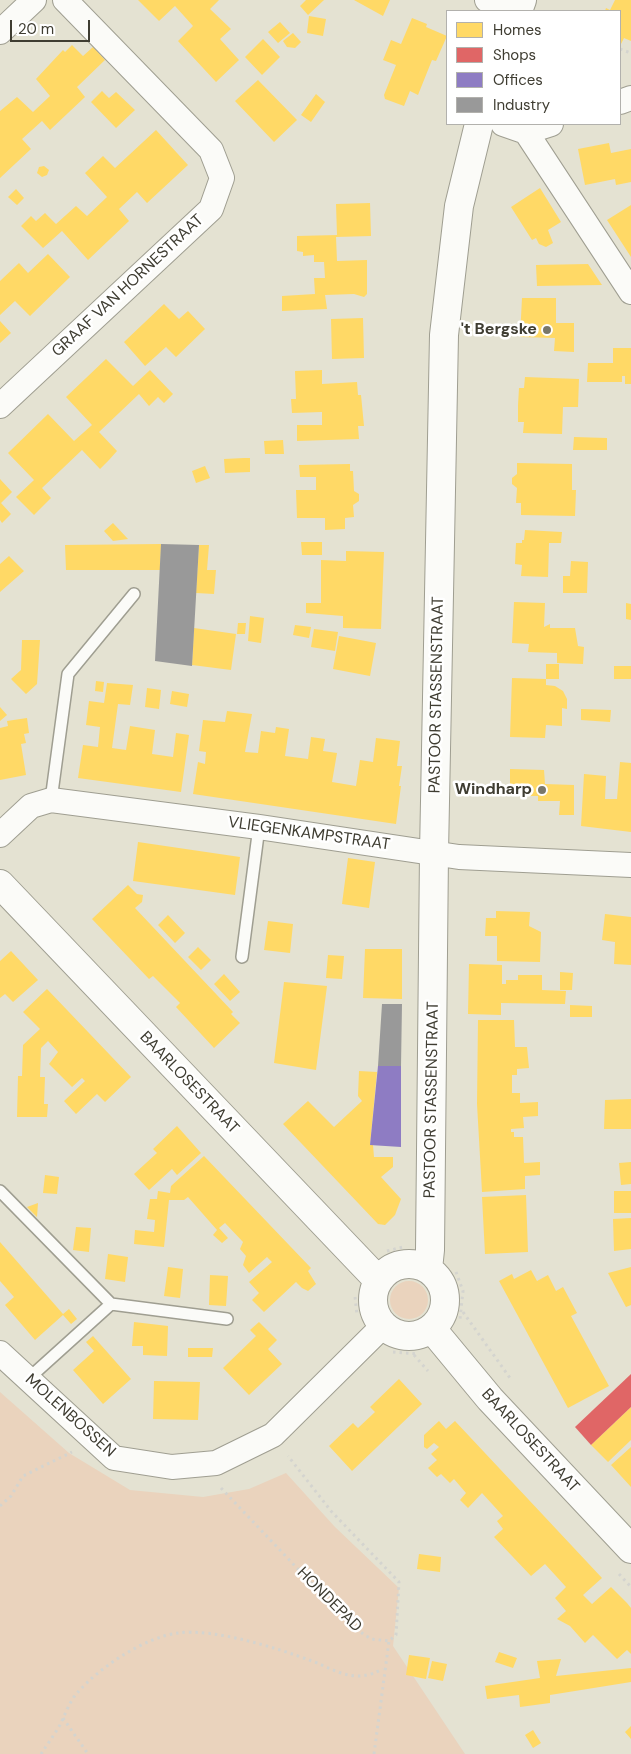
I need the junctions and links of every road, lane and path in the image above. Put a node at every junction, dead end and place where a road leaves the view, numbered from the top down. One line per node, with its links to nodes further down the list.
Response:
1 (34, 0): 5 (street)
2 (65, 0): 11 (street, GRAAF VAN HORNESTRAAT)
3 (487, 0): 4 (street)
4 (508, 10)
5 (0, 32)
6 (479, 125): 16 (street, PASTOOR STASSENSTRAAT)
7 (505, 125): 9 (street)
8 (548, 125): 9 (street)
9 (526, 132): 10 (street)
10 (631, 292)
11 (0, 406)
12 (134, 594): 13 (lane)
13 (52, 800): 14 (street, VLIEGENKAMPSTRAAT); 15 (street, VLIEGENKAMPSTRAAT)
14 (259, 827): 16 (street, VLIEGENKAMPSTRAAT); 19 (lane)
15 (0, 835)
16 (434, 853): 17 (street, VLIEGENKAMPSTRAAT); 21 (street, PASTOOR STASSENSTRAAT)
17 (631, 865)
18 (0, 884): 22 (street, BAARLOSESTRAAT)
19 (242, 957)
20 (0, 1191): 23 (lane)
21 (429, 1260): 22 (street); 22 (path); 26 (street); 26 (path)
22 (372, 1274): 25 (street); 25 (path)
23 (111, 1304): 24 (lane); 28 (lane)
24 (227, 1320)
25 (377, 1332): 26 (street); 26 (path); 29 (street, MOLENBOSSEN)
26 (438, 1336): 33 (street, BAARLOSESTRAAT)
27 (0, 1353): 28 (street, MOLENBOSSEN)
28 (28, 1379): 30 (street, MOLENBOSSEN)
29 (273, 1435): 31 (street, MOLENBOSSEN); 34 (path)
30 (94, 1440): 31 (street, MOLENBOSSEN); 32 (path)
31 (216, 1463): 34 (path, HONDEPAD)
32 (0, 1506)
33 (631, 1549)
34 (388, 1641): 35 (path)
35 (383, 1669): 36 (path); 40 (path)
36 (63, 1718): 37 (path); 39 (path)
37 (42, 1753): 38 (path)
38 (49, 1754)
39 (88, 1754)
40 (374, 1754)

